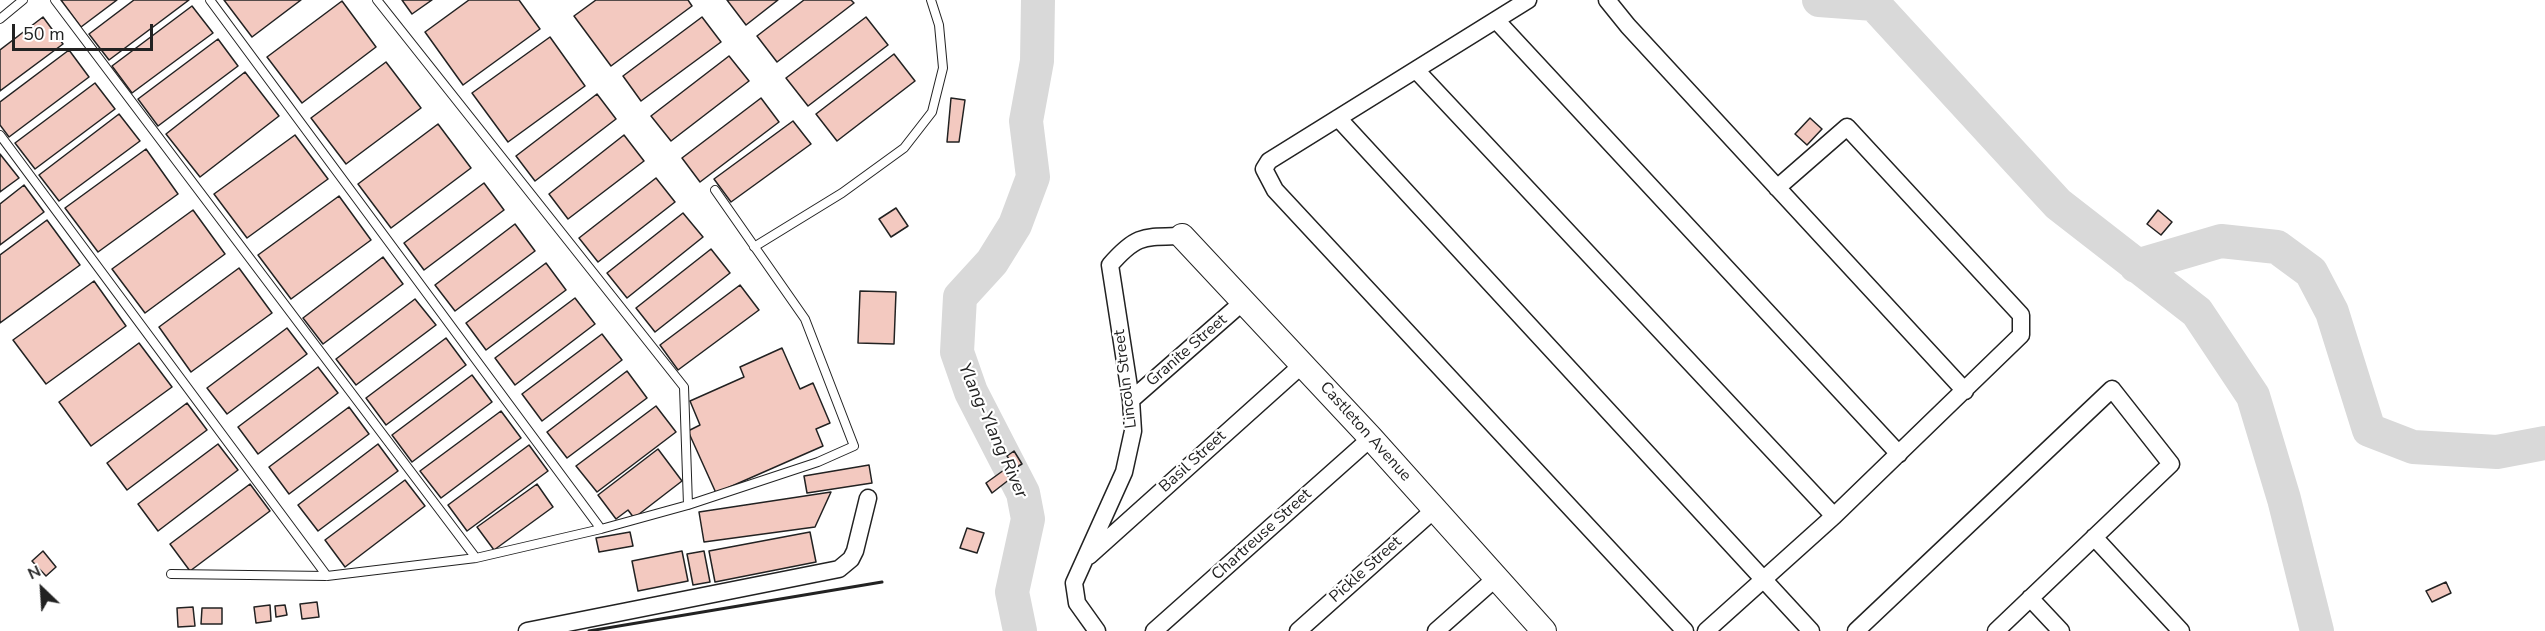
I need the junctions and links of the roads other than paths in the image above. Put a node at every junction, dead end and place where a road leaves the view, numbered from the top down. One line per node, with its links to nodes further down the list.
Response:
1 (23, 0): 8 (lane)
2 (55, 0): 29 (lane)
3 (210, 0): 27 (lane)
4 (377, 0): 24 (lane)
5 (932, 0): 16 (lane)
6 (1528, 0): 9 (street)
7 (1607, 0): 13 (street)
8 (0, 19)
9 (1496, 20): 10 (street); 22 (street)
10 (1416, 70): 11 (street); 26 (street)
11 (1338, 118): 34 (street); 42 (street)
12 (0, 135): 32 (lane)
13 (1777, 188): 19 (street); 19 (street)
14 (714, 190): 16 (lane)
15 (1182, 236): 17 (street, Castleton Avenue); 20 (street, Lincoln Street)
16 (754, 247): 24 (lane)
17 (1244, 301): 18 (street, Castleton Avenue); 20 (street, Granite Street)
18 (1302, 364): 21 (street, Castleton Avenue); 30 (street, Basil Street)
19 (1965, 392): 22 (street)
20 (1131, 400): 30 (street, Lincoln Street)
21 (1371, 438): 25 (street, Castleton Avenue); 38 (street, Chartreuse Street)
22 (1899, 454): 26 (street)
23 (868, 498): 36 (street)
24 (688, 505): 27 (lane)
25 (1435, 509): 33 (street, Castleton Avenue); 39 (street, Pickle Street)
26 (1834, 516): 34 (street)
27 (601, 529): 29 (lane)
28 (2094, 537): 35 (street); 45 (street); 48 (street)
29 (476, 558): 32 (lane)
30 (1084, 560): 37 (street, Lincoln Street)
31 (171, 574): 32 (lane)
32 (327, 576)
33 (1496, 578): 40 (street); 41 (street, Castleton Avenue)
34 (1764, 580): 43 (street); 44 (street)
35 (2030, 598): 46 (street); 47 (street)
36 (527, 631)
37 (1097, 631)
38 (1154, 631)
39 (1298, 631)
40 (1436, 631)
41 (1544, 631)
42 (1685, 631)
43 (1706, 631)
44 (1811, 631)
45 (1856, 631)
46 (1996, 631)
47 (2061, 631)
48 (2181, 631)

